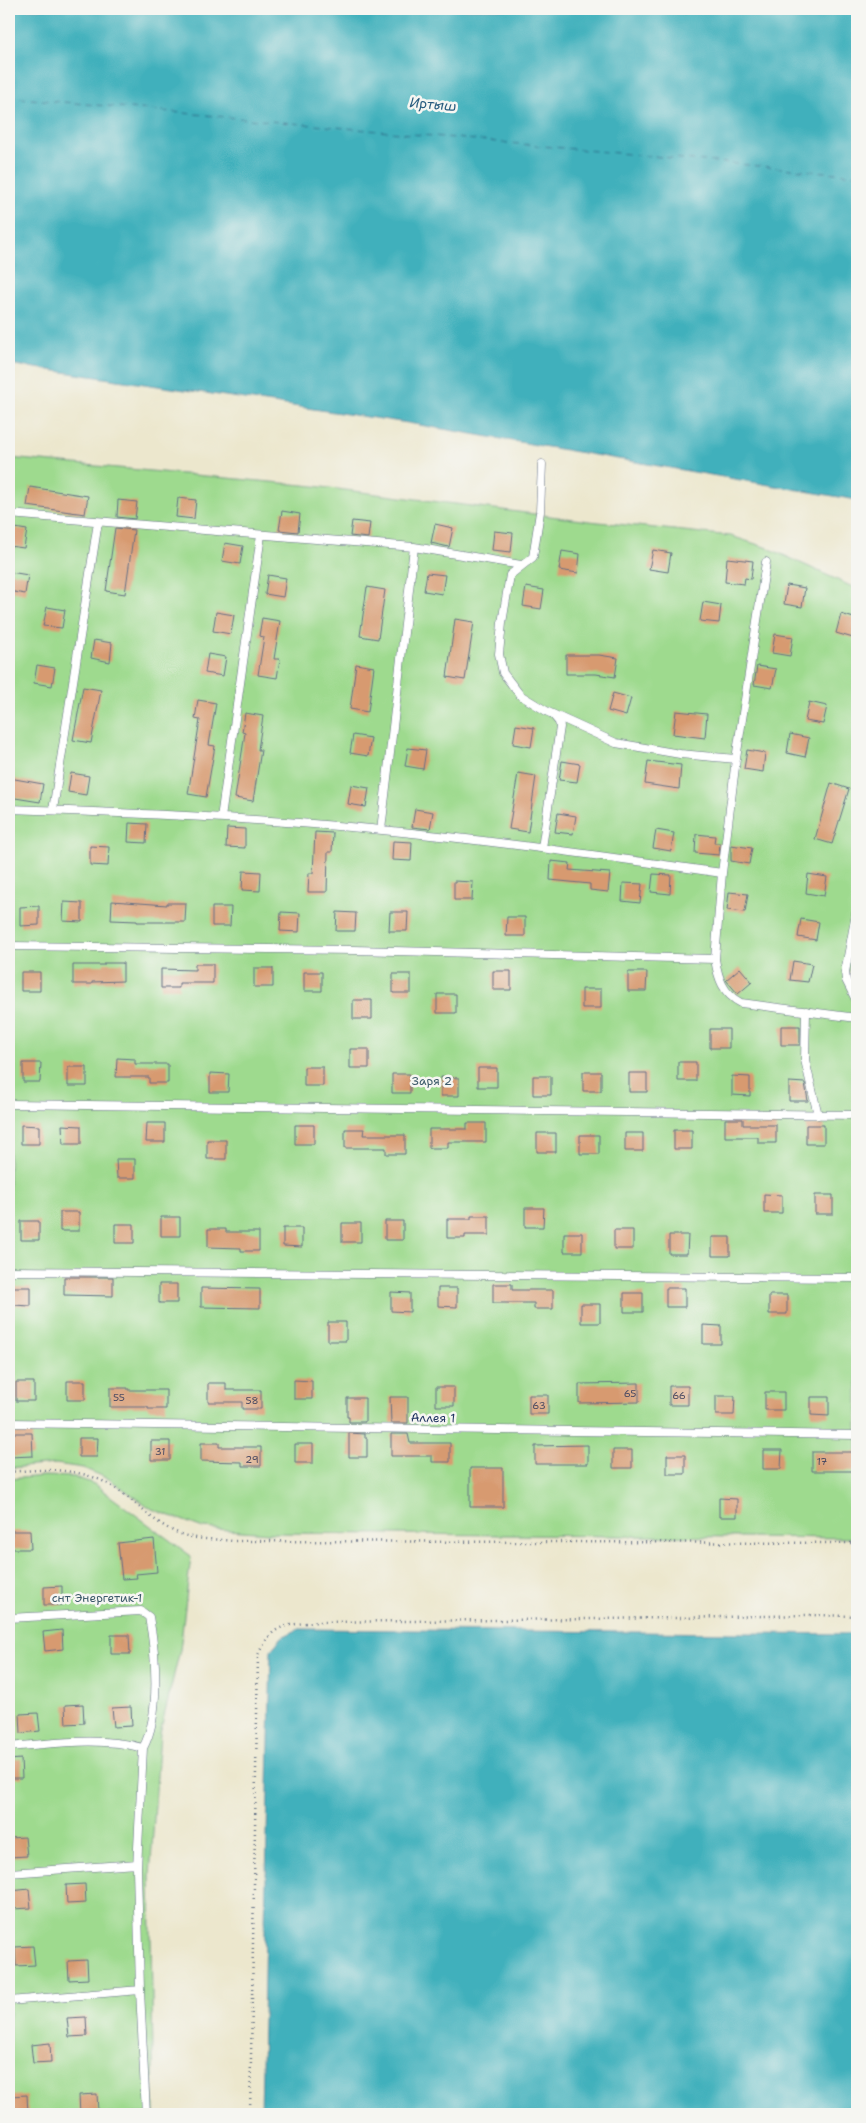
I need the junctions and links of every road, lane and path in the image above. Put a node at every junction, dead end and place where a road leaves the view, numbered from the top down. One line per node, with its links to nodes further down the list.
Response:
1 (542, 464): 7 (lane)
2 (9, 514): 3 (lane)
3 (98, 522): 4 (lane); 11 (lane)
4 (261, 535): 5 (lane); 12 (lane)
5 (414, 547): 7 (lane); 13 (lane)
6 (766, 562): 9 (lane)
7 (521, 565): 8 (lane)
8 (548, 712): 9 (lane); 14 (lane)
9 (736, 760): 15 (lane)
10 (9, 809): 11 (lane)
11 (53, 810): 12 (lane)
12 (221, 818): 13 (lane)
13 (381, 830): 14 (lane)
14 (542, 848): 15 (lane)
15 (722, 873): 18 (lane)
16 (857, 909): 19 (lane)
17 (9, 946): 18 (lane)
18 (715, 959): 20 (lane)
19 (857, 1002)
20 (806, 1011): 21 (lane); 23 (lane)
21 (857, 1018)
22 (9, 1104): 23 (lane)
23 (818, 1115): 24 (lane)
24 (857, 1115)
25 (9, 1271): 26 (lane)
26 (857, 1278)
27 (9, 1423): 28 (lane, Аллея 1)
28 (857, 1435)
29 (9, 1472): 30 (path)
30 (857, 1543)
31 (857, 1616): 40 (path)
32 (9, 1618): 34 (lane)
33 (9, 1747): 34 (lane)
34 (143, 1748): 35 (lane)
35 (137, 1864): 36 (lane); 37 (lane)
36 (9, 1873)
37 (140, 1990): 38 (lane); 39 (lane)
38 (9, 2000)
39 (146, 2114)
40 (250, 2114)

